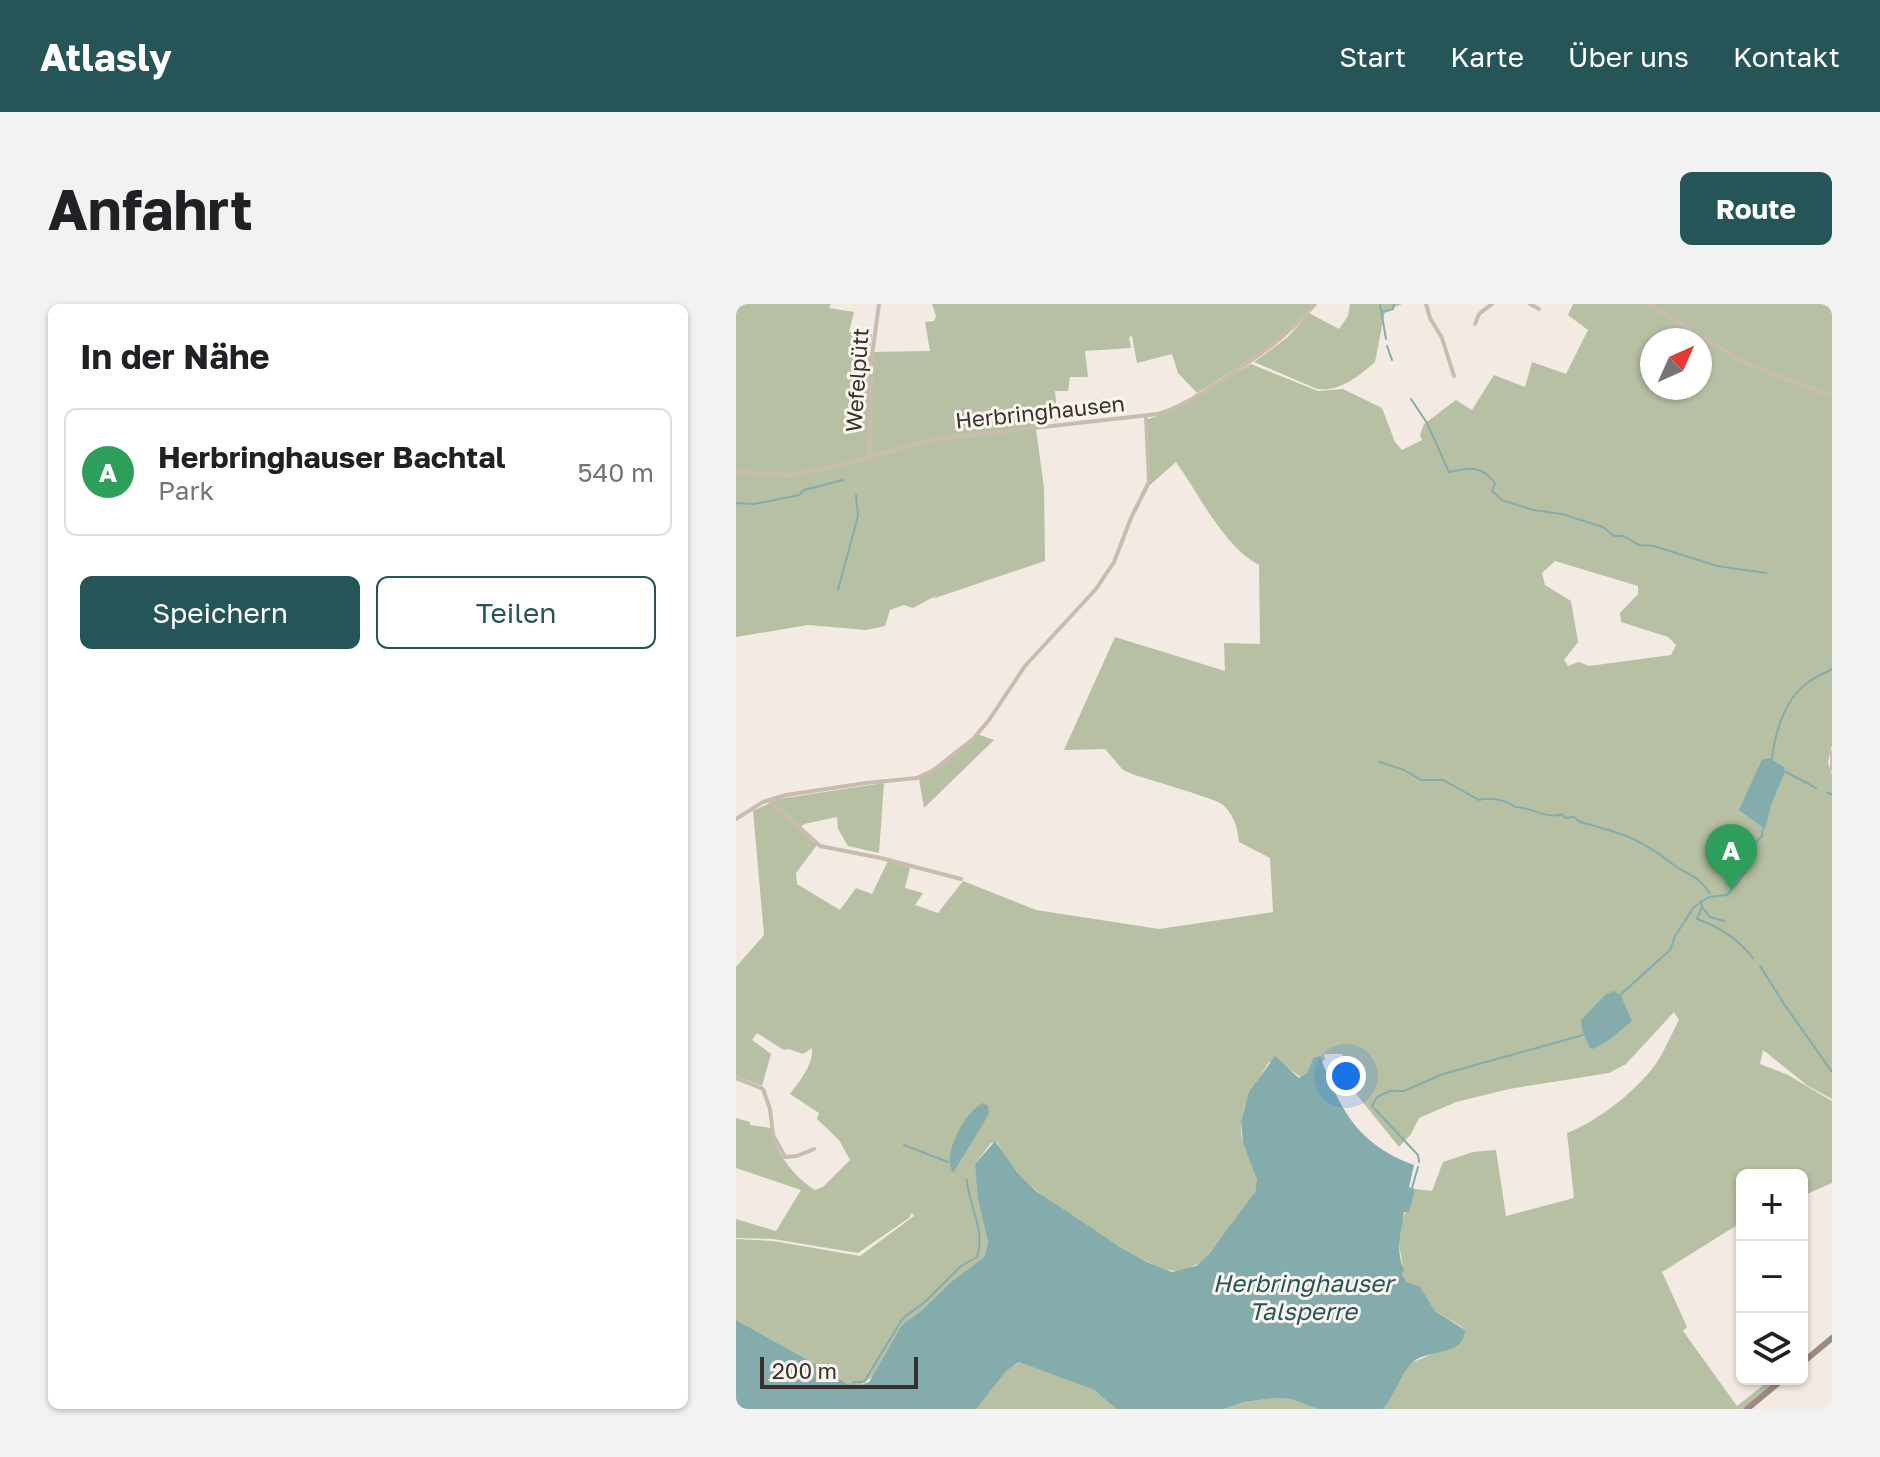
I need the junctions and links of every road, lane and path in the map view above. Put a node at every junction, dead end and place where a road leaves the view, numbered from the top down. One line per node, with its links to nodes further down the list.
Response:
1 (879, 304): 12 (street, Wefelpütt)
2 (1315, 304): 11 (street, Herbringhausen)
3 (1426, 304): 9 (street)
4 (1492, 304): 8 (street)
5 (1530, 304): 7 (street)
6 (1648, 304): 10 (street)
7 (1539, 309)
8 (1475, 324)
9 (1454, 376)
10 (1832, 396)
11 (1146, 417): 12 (street, Herbringhausen); 16 (street)
12 (869, 457): 13 (street, Herbringhausen)
13 (736, 472)
14 (1832, 752): 15 (street)
15 (1832, 769)
16 (769, 800): 17 (street); 18 (street)
17 (736, 819)
18 (961, 879)
19 (736, 1078): 20 (street)
20 (814, 1149)
21 (1832, 1338): 22 (main road)
22 (1808, 1358)
23 (1776, 1385): 24 (main road)
24 (1747, 1409)

